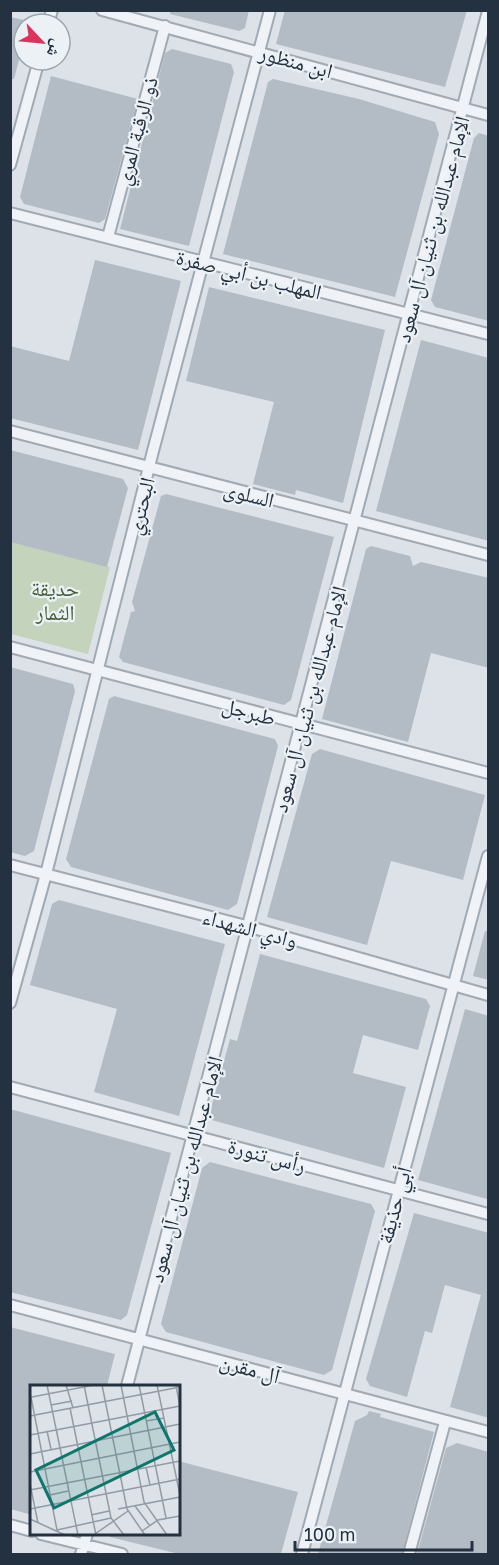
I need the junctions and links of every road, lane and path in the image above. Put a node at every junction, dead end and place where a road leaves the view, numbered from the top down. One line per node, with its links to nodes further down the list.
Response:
1 (102, 10): 4 (street, ابن منظور)
2 (270, 10): 5 (street, البحتري)
3 (489, 11): 7 (street, الإمام عبدالله بن ثنيان آل سعود)
4 (165, 26): 5 (street, ابن منظور); 11 (street, ذو الرقبة المري)
5 (260, 51): 7 (street, ابن منظور); 12 (street, البحتري)
6 (36, 72): 9 (street)
7 (463, 108): 8 (street, ابن منظور); 13 (street, الإمام عبدالله بن ثنيان آل سعود)
8 (489, 115)
9 (10, 165)
10 (10, 213): 11 (street, المهلب بن أبي صفرة)
11 (108, 237): 12 (street, المهلب بن أبي صفرة)
12 (202, 263): 13 (street, المهلب بن أبي صفرة); 16 (street, البحتري)
13 (410, 313): 14 (street, المهلب بن أبي صفرة); 17 (street, الإمام عبدالله بن ثنيان آل سعود)
14 (489, 334)
15 (10, 431): 16 (street, السلوى)
16 (149, 468): 17 (street, السلوى); 20 (street, البحتري)
17 (356, 521): 18 (street, السلوى); 21 (street, الإمام عبدالله بن ثنيان آل سعود)
18 (489, 555)
19 (10, 647): 20 (street, طبرجل)
20 (99, 670): 21 (street, طبرجل); 25 (street, البحتري)
21 (303, 725): 22 (street, طبرجل); 27 (street, الإمام عبدالله بن ثنيان آل سعود)
22 (489, 773)
23 (489, 856): 26 (street, أبي حذيفة)
24 (10, 865): 25 (street, وادي الشهداء)
25 (46, 874): 27 (street, وادي الشهداء); 30 (street, البحتري)
26 (485, 887): 28 (street, أبي حذيفة)
27 (250, 927): 28 (street, وادي الشهداء); 32 (street, الإمام عبدالله بن ثنيان آل سعود)
28 (455, 986): 29 (street, وادي الشهداء); 33 (street, أبي حذيفة)
29 (489, 995)
30 (10, 1003)
31 (10, 1087): 32 (street, رأس تنورة)
32 (195, 1136): 33 (street, رأس تنورة); 36 (street, الإمام عبدالله بن ثنيان آل سعود)
33 (398, 1190): 34 (street, رأس تنورة); 38 (street, أبي حذيفة)
34 (489, 1214)
35 (10, 1305): 36 (street, آل مقرن)
36 (140, 1338): 37 (street, الإمام عبدالله بن ثنيان آل سعود); 38 (street, آل مقرن)
37 (127, 1385)
38 (344, 1394): 39 (street, آل مقرن); 46 (street, أبي حذيفة)
39 (445, 1422): 40 (street, آل مقرن); 47 (street)
40 (489, 1432)
41 (10, 1526): 42 (street)
42 (30, 1531)
43 (49, 1535): 44 (street)
44 (84, 1544): 45 (street)
45 (122, 1554)
46 (302, 1554)
47 (409, 1554)

